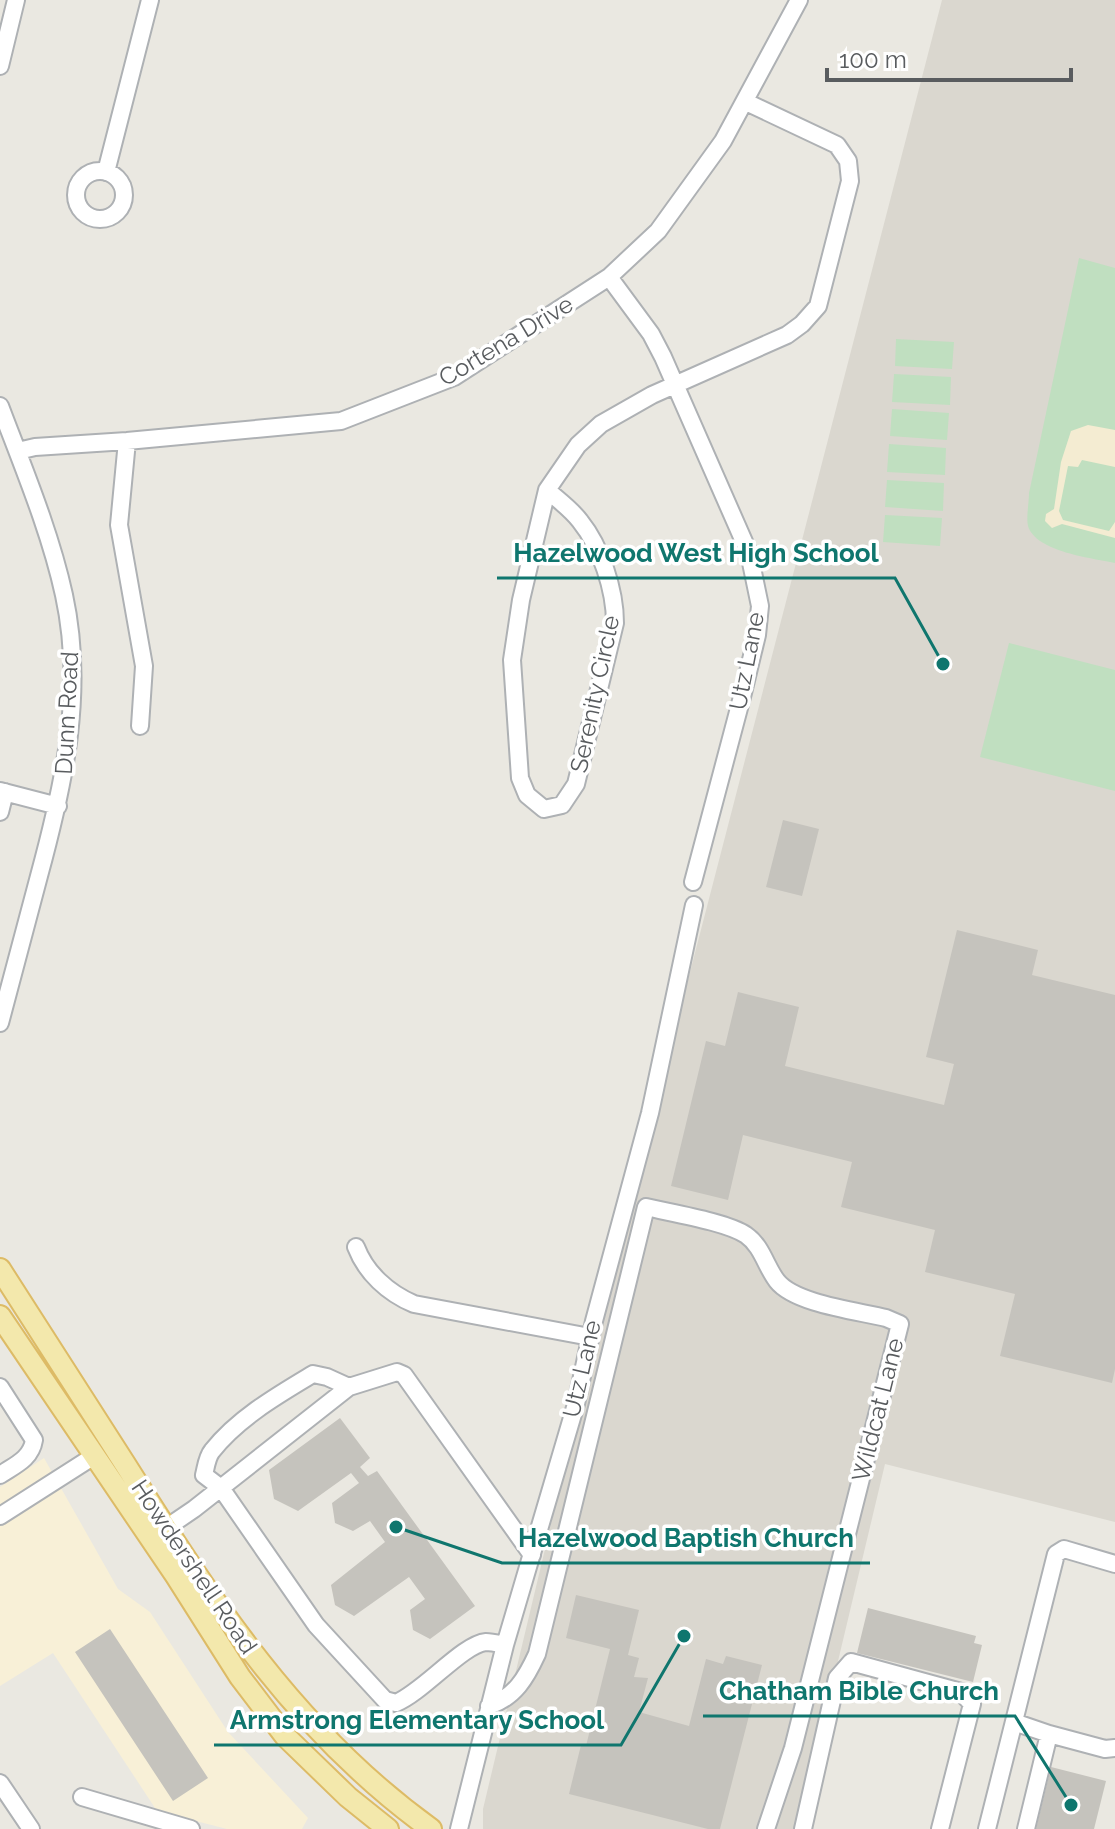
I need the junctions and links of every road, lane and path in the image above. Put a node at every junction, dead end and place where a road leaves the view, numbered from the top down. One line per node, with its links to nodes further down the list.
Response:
1 (16, 0): 4 (street)
2 (150, 0): 6 (street)
3 (799, 0): 5 (street, Cortena Drive)
4 (0, 66)
5 (746, 102): 7 (street, Cortena Drive); 8 (street, Serenity Circle)
6 (106, 172)
7 (609, 277): 8 (street, Utz Lane); 10 (street, Cortena Drive)
8 (675, 385): 12 (street, Serenity Circle); 17 (street, Utz Lane)
9 (0, 406): 11 (street, Dunn Road)
10 (127, 441): 11 (street, Cortena Drive); 13 (street)
11 (18, 451): 15 (street, Dunn Road)
12 (547, 490): 12 (street, Serenity Circle)
13 (140, 726)
14 (2, 792): 15 (street); 16 (street)
15 (58, 806): 19 (street, Dunn Road)
16 (0, 812)
17 (693, 882)
18 (694, 905): 24 (street, Utz Lane)
19 (0, 1023)
20 (356, 1247): 24 (street)
21 (0, 1269): 34 (main road, Howdershell Road)
22 (0, 1316): 25 (main road, Howdershell Road)
23 (0, 1329): 25 (main road)
24 (590, 1337): 35 (street, Utz Lane)
25 (24, 1353): 29 (main road, Howdershell Road)
26 (0, 1387): 31 (street)
27 (349, 1387): 32 (street); 32 (street); 35 (street)
28 (0, 1401): 30 (street)
29 (94, 1456): 33 (street); 46 (main road, Howdershell Road)
30 (0, 1465)
31 (0, 1475)
32 (221, 1488): 34 (street); 37 (street)
33 (0, 1516)
34 (166, 1528): 47 (main road, Howdershell Road)
35 (532, 1555): 37 (street, Utz Lane)
36 (1115, 1564): 39 (street)
37 (505, 1645): 38 (street, Utz Lane)
38 (489, 1706): 48 (street, Utz Lane); 49 (street, Wildcat Lane)
39 (1014, 1718): 40 (street); 52 (street)
40 (1049, 1734): 41 (street); 53 (street)
41 (1115, 1748)
42 (0, 1783): 44 (street)
43 (82, 1797): 45 (street)
44 (31, 1829)
45 (191, 1829)
46 (388, 1829)
47 (431, 1829)
48 (459, 1829)
49 (766, 1829)
50 (803, 1829): 51 (street)
51 (940, 1829)
52 (987, 1829)
53 (1026, 1829)

